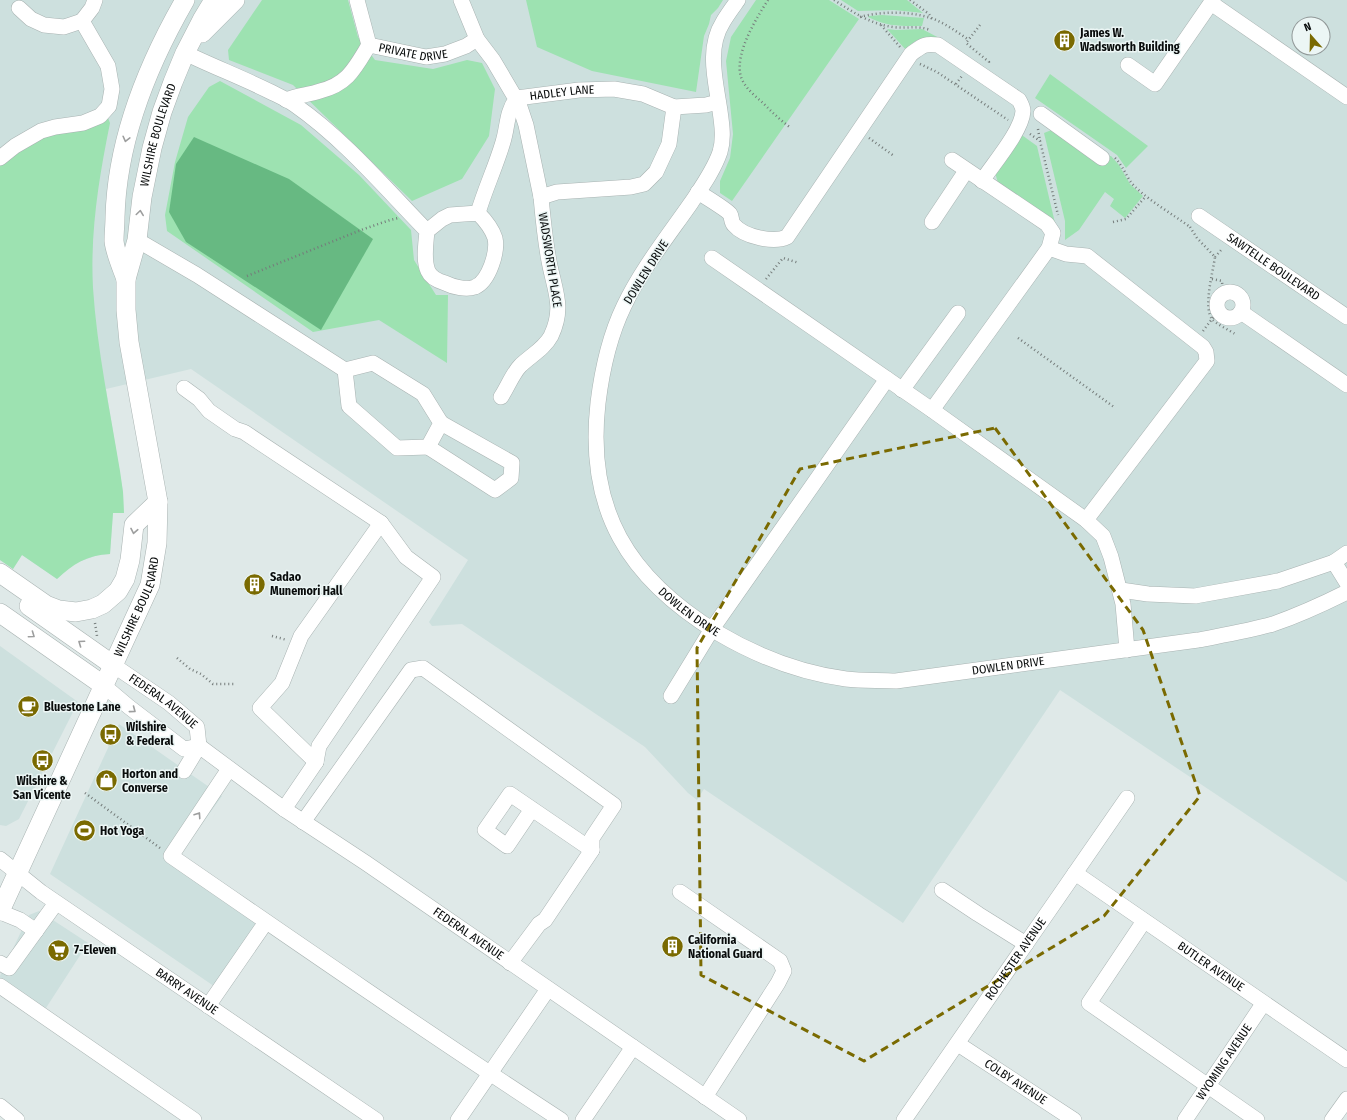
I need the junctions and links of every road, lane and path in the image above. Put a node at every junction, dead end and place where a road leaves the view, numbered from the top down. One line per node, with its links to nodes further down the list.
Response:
1 (95, 0): 15 (street)
2 (172, 0): 33 (main road)
3 (185, 0): 33 (main road, WILSHIRE BOULEVARD)
4 (214, 0): 21 (main road, WILSHIRE BOULEVARD)
5 (235, 0): 21 (main road)
6 (357, 0): 20 (street, PRIVATE DRIVE)
7 (461, 0): 18 (street, HADLEY LANE)
8 (738, 0): 31 (street, DOWLEN DRIVE)
9 (768, 0): 36 (path)
10 (910, 0): 14 (path)
11 (1212, 2): 24 (street); 28 (street)
12 (19, 8): 15 (street)
13 (860, 17): 14 (path)
14 (932, 18): 19 (path)
15 (82, 21): 40 (street)
16 (880, 25): 22 (path)
17 (980, 25): 19 (path)
18 (477, 39): 20 (street, PRIVATE DRIVE); 29 (street, HADLEY LANE)
19 (969, 40): 25 (path)
20 (369, 45): 30 (street)
21 (187, 49): 30 (street); 55 (main road, WILSHIRE BOULEVARD, one-way to 21)
22 (903, 50)
23 (922, 65): 27 (path)
24 (1128, 65)
25 (986, 67)
26 (964, 72): 27 (path)
27 (956, 84): 35 (path)
28 (1347, 97)
29 (517, 98): 32 (street, HADLEY LANE); 47 (street); 48 (street)
30 (286, 100): 50 (street)
31 (718, 102): 32 (street, HADLEY LANE); 45 (street, DOWLEN DRIVE)
32 (674, 107): 47 (street, WADSWORTH PLACE)
33 (133, 112): 62 (main road, WILSHIRE BOULEVARD, one-way to 62)
34 (1041, 114): 41 (street)
35 (1014, 123)
36 (791, 128)
37 (1027, 133): 49 (path)
38 (866, 136): 39 (path)
39 (894, 156)
40 (0, 158)
41 (1102, 158)
42 (952, 160): 43 (street)
43 (966, 171): 44 (street); 52 (street)
44 (982, 181): 45 (street); 56 (street)
45 (698, 192): 95 (street, DOWLEN DRIVE)
46 (1146, 196): 53 (path)
47 (540, 197): 78 (street, WADSWORTH PLACE)
48 (478, 213): 54 (street); 54 (street)
49 (1058, 215)
50 (412, 216): 54 (street); 61 (path)
51 (1195, 221): 58 (path); 69 (street, SAWTELLE BOULEVARD)
52 (932, 222)
53 (1114, 222)
54 (427, 231)
55 (137, 240): 62 (main road, WILSHIRE BOULEVARD); 73 (street)
56 (1049, 248): 72 (street); 80 (street)
57 (1222, 249): 58 (path)
58 (1214, 257): 63 (path)
59 (712, 258): 74 (street)
60 (799, 263): 64 (path)
61 (247, 276)
62 (126, 279): 83 (main road, WILSHIRE BOULEVARD)
63 (1212, 279): 65 (path); 68 (path)
64 (764, 283)
65 (1223, 293): 66 (street); 68 (street)
66 (1241, 312): 68 (street); 75 (street)
67 (958, 313): 77 (street)
68 (1215, 315): 70 (path); 72 (path)
69 (1347, 317)
70 (1236, 334)
71 (1018, 338): 79 (path)
72 (1196, 341): 84 (street)
73 (345, 370): 81 (street); 82 (street)
74 (887, 379): 77 (street); 95 (street)
75 (1347, 385)
76 (184, 388): 85 (street)
77 (902, 390): 80 (street)
78 (501, 397)
79 (1114, 407)
80 (932, 410): 84 (street)
81 (442, 423): 82 (street); 82 (street)
82 (428, 447)
83 (158, 502): 88 (main road, one-way to 88); 99 (main road, WILSHIRE BOULEVARD)
84 (1086, 520): 91 (street)
85 (380, 523): 104 (street); 104 (street)
86 (1347, 553): 87 (street)
87 (1334, 562): 89 (street); 91 (street)
88 (0, 574)
89 (1347, 584)
90 (0, 585): 99 (main road, one-way to 90)
91 (1120, 590): 97 (street)
92 (1347, 592): 97 (street, DOWLEN DRIVE)
93 (0, 613): 101 (main road, one-way to 101)
94 (95, 621): 96 (path)
95 (712, 629): 97 (street, DOWLEN DRIVE); 102 (street)
96 (97, 640)
97 (1127, 650)
98 (177, 658): 100 (path)
99 (114, 665): 101 (main road, WILSHIRE BOULEVARD); 103 (street, FEDERAL AVENUE)
100 (236, 684)
101 (103, 685): 103 (street, FEDERAL AVENUE, one-way to 103); 115 (main road, WILSHIRE BOULEVARD)
102 (671, 696)
103 (199, 746): 105 (street, FEDERAL AVENUE); 106 (street)
104 (316, 762): 109 (street)
105 (229, 769): 109 (street, FEDERAL AVENUE); 113 (street, one-way to 105)
106 (184, 771)
107 (85, 792): 113 (path)
108 (1127, 798): 116 (street, ROCHESTER AVENUE)
109 (284, 809): 111 (street, FEDERAL AVENUE)
110 (532, 809): 112 (street)
111 (303, 822): 112 (street); 126 (street, FEDERAL AVENUE)
112 (592, 850): 126 (street)
113 (173, 851): 122 (street)
114 (0, 859): 115 (street, BARRY AVENUE)
115 (16, 873): 119 (street, BARRY AVENUE); 120 (main road, WILSHIRE BOULEVARD)
116 (1075, 873): 121 (street, BUTLER AVENUE); 124 (street, ROCHESTER AVENUE)
117 (942, 890): 124 (street)
118 (680, 892): 136 (street)
119 (56, 903): 123 (street); 130 (street, BARRY AVENUE)
120 (0, 912): 123 (street)
121 (1144, 921): 129 (street, BUTLER AVENUE); 135 (street)
122 (266, 922): 130 (street); 134 (street)
123 (36, 931): 125 (street)
124 (1026, 944): 131 (street, ROCHESTER AVENUE)
125 (0, 963)
126 (510, 963): 128 (street, FEDERAL AVENUE)
127 (0, 986): 140 (street)
128 (548, 989): 132 (street, FEDERAL AVENUE); 134 (street)
129 (1263, 1004): 133 (street, BUTLER AVENUE); 135 (street, WYOMING AVENUE)
130 (208, 1006): 141 (street, BARRY AVENUE)
131 (958, 1044): 146 (street, ROCHESTER AVENUE); 147 (street, COLBY AVENUE)
132 (633, 1047): 136 (street, FEDERAL AVENUE); 144 (street)
133 (1347, 1060)
134 (489, 1073): 142 (street); 143 (street)
135 (1209, 1085): 148 (street, WYOMING AVENUE); 149 (street)
136 (705, 1097): 145 (street, FEDERAL AVENUE)
137 (1347, 1099): 150 (street)
138 (0, 1106): 139 (street)
139 (18, 1120)
140 (194, 1120)
141 (376, 1120)
142 (458, 1120)
143 (561, 1120)
144 (582, 1120)
145 (739, 1120)
146 (904, 1120)
147 (1074, 1120)
148 (1185, 1120)
149 (1257, 1120)
150 (1332, 1120)

